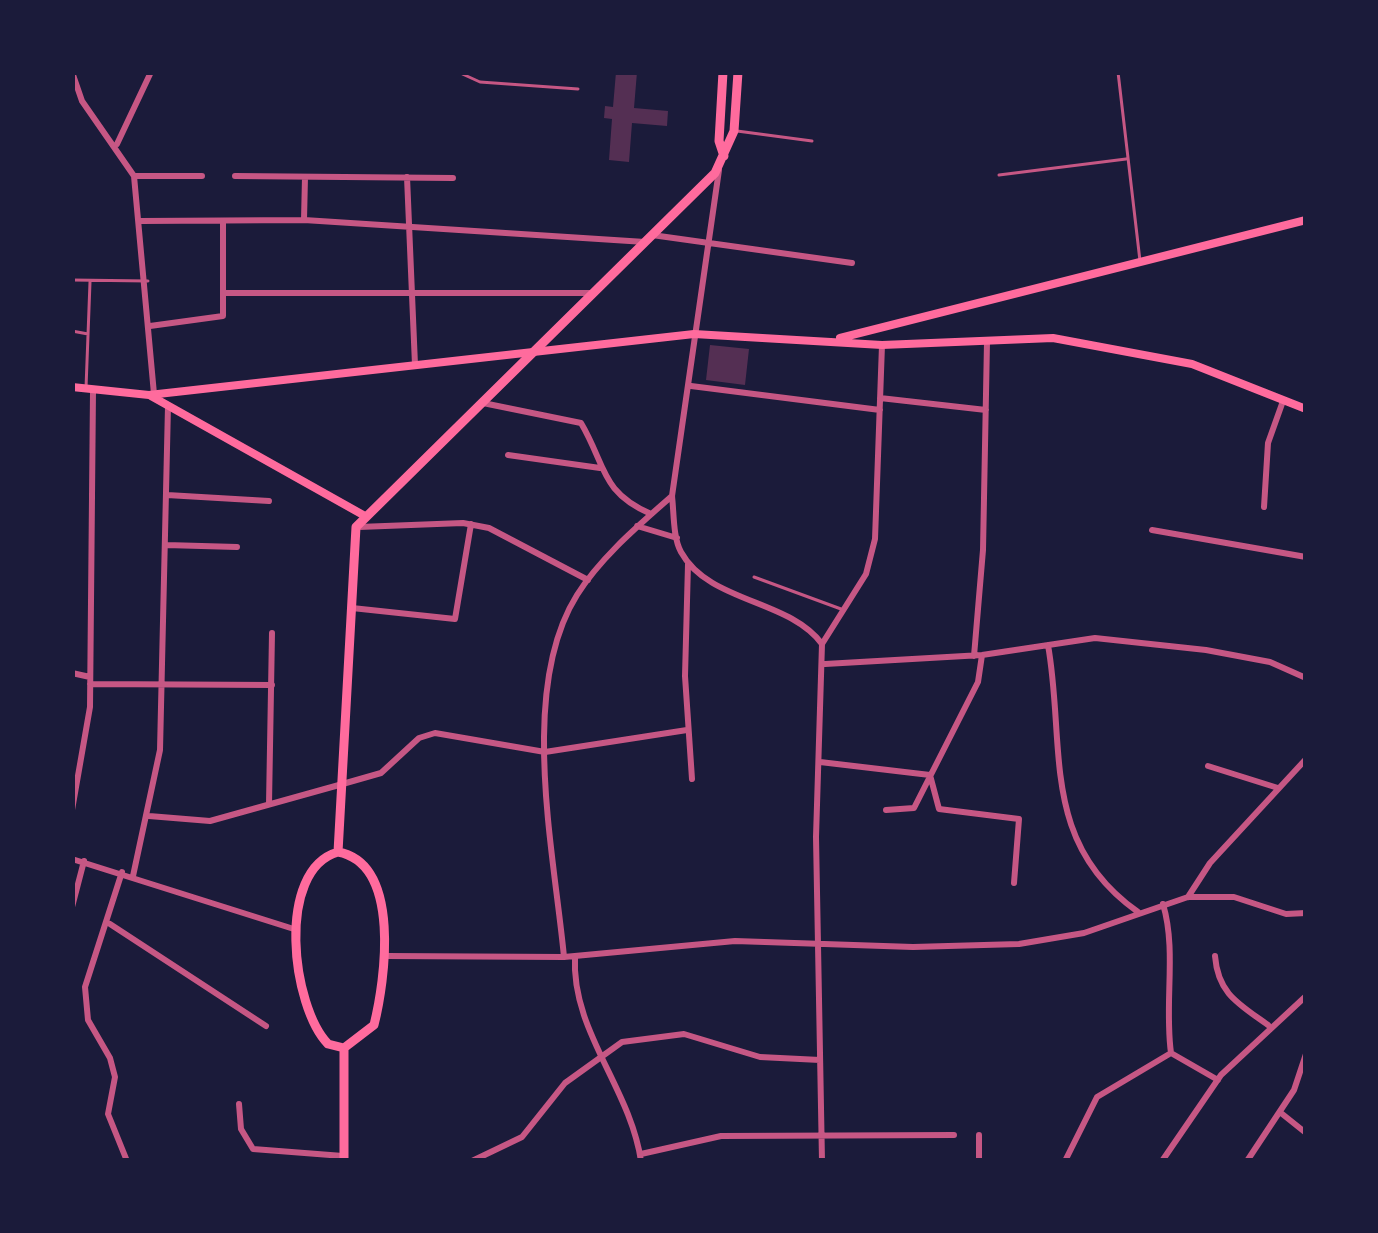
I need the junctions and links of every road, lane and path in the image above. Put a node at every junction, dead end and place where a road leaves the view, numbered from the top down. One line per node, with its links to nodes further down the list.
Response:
1 (73, 72): 10 (street)
2 (151, 72): 10 (street)
3 (458, 72): 7 (lane)
4 (723, 72): 12 (highway)
5 (738, 72): 8 (highway)
6 (1118, 72): 11 (lane)
7 (578, 89)
8 (734, 131): 9 (lane); 12 (highway)
9 (812, 141)
10 (117, 144): 14 (street)
11 (1127, 159): 13 (lane); 27 (lane)
12 (722, 161): 25 (highway); 26 (street)
13 (999, 175)
14 (134, 176): 15 (street); 22 (street)
15 (202, 176)
16 (235, 176): 17 (street)
17 (305, 177): 18 (street); 20 (street)
18 (407, 177): 19 (street); 24 (street)
19 (453, 178)
20 (304, 220): 23 (street); 24 (street)
21 (1306, 220): 27 (main road)
22 (141, 221): 23 (street); 30 (street)
23 (223, 221): 33 (street)
24 (410, 226): 25 (street); 32 (street)
25 (648, 238): 26 (street); 34 (highway)
26 (704, 243): 28 (street); 38 (street)
27 (1140, 262): 40 (main road)
28 (852, 263)
29 (72, 280): 31 (lane)
30 (148, 281): 31 (lane); 35 (street)
31 (90, 282): 37 (lane)
32 (409, 290): 33 (street); 34 (street); 43 (street)
33 (224, 293): 35 (street)
34 (592, 293): 42 (highway)
35 (150, 326): 47 (street)
36 (72, 331): 37 (lane)
37 (88, 334): 46 (lane)
38 (694, 334): 40 (main road); 42 (main road); 44 (street)
39 (987, 338): 41 (main road); 49 (main road); 54 (street)
40 (832, 340): 41 (main road)
41 (883, 345): 48 (street)
42 (527, 353): 43 (main road); 50 (highway)
43 (415, 365): 47 (main road)
44 (691, 386): 53 (street); 58 (street)
45 (72, 387): 46 (main road)
46 (89, 391): 47 (main road); 83 (street)
47 (152, 394): 51 (main road)
48 (880, 398): 53 (street); 54 (street)
49 (1285, 398): 52 (main road); 60 (street)
50 (480, 402): 56 (street); 62 (highway)
51 (168, 406): 57 (street); 62 (main road)
52 (1306, 409)
53 (880, 410): 75 (street)
54 (986, 410): 79 (street)
55 (508, 455): 56 (street)
56 (600, 468): 61 (street)
57 (167, 495): 59 (street); 68 (street)
58 (672, 496): 61 (street); 67 (street)
59 (269, 501)
60 (1264, 507)
61 (652, 514): 65 (street)
62 (364, 516): 64 (highway)
63 (471, 524): 64 (street); 73 (street); 74 (street)
64 (356, 526): 74 (highway)
65 (638, 526): 67 (street); 73 (street)
66 (1152, 530): 70 (street)
67 (677, 538): 71 (street)
68 (166, 545): 69 (street); 84 (street)
69 (237, 547)
70 (1306, 557)
71 (688, 561): 77 (street); 86 (street)
72 (754, 577): 75 (lane)
73 (588, 580): 87 (street)
74 (348, 607): 93 (highway)
75 (843, 610): 77 (street)
76 (272, 633): 85 (street)
77 (822, 644): 80 (street)
78 (1048, 645): 79 (street); 82 (street); 108 (street)
79 (978, 656): 80 (street); 91 (street)
80 (825, 664): 89 (street)
81 (72, 673): 83 (street)
82 (1306, 678)
83 (90, 680): 84 (street); 95 (street)
84 (162, 685): 85 (street); 98 (street)
85 (272, 685): 96 (street)
86 (687, 730): 87 (street); 92 (street)
87 (545, 752): 93 (street); 116 (street)
88 (1306, 759): 94 (street)
89 (820, 761): 91 (street); 112 (street)
90 (1208, 766): 94 (street)
91 (930, 775): 97 (street); 104 (street)
92 (692, 778)
93 (339, 785): 96 (street); 99 (highway)
94 (1278, 788): 105 (street)
95 (73, 804)
96 (269, 804): 98 (street)
97 (886, 810)
98 (149, 816): 103 (street)
99 (338, 852): 111 (highway); 113 (highway)
100 (72, 860): 101 (street)
101 (83, 861): 102 (street); 107 (street)
102 (122, 872): 103 (street); 110 (street)
103 (134, 876): 111 (street)
104 (1014, 883)
105 (1188, 897): 106 (street); 109 (street)
106 (1163, 904): 108 (street); 122 (street)
107 (72, 907)
108 (1138, 912): 112 (street)
109 (1306, 913)
110 (110, 924): 119 (street); 134 (street)
111 (297, 930): 120 (highway)
112 (821, 943): 114 (street); 124 (street)
113 (387, 956): 116 (street); 120 (highway)
114 (575, 956): 116 (street); 121 (street)
115 (1215, 956): 118 (street)
116 (564, 957)
117 (1306, 996): 118 (street)
118 (1269, 1025): 125 (street)
119 (266, 1026)
120 (344, 1048): 133 (highway)
121 (602, 1053): 124 (street); 132 (street); 135 (street)
122 (1171, 1053): 125 (street); 138 (street)
123 (1306, 1054): 127 (street)
124 (822, 1060): 129 (street)
125 (1218, 1080): 139 (street)
126 (239, 1103): 133 (street)
127 (1281, 1113): 128 (street); 140 (street)
128 (1306, 1133)
129 (824, 1135): 130 (street); 132 (street); 136 (street)
130 (953, 1135)
131 (979, 1135): 137 (street)
132 (641, 1158)
133 (344, 1159)
134 (126, 1161)
135 (472, 1161)
136 (822, 1161)
137 (979, 1161)
138 (1065, 1161)
139 (1162, 1161)
140 (1247, 1161)

